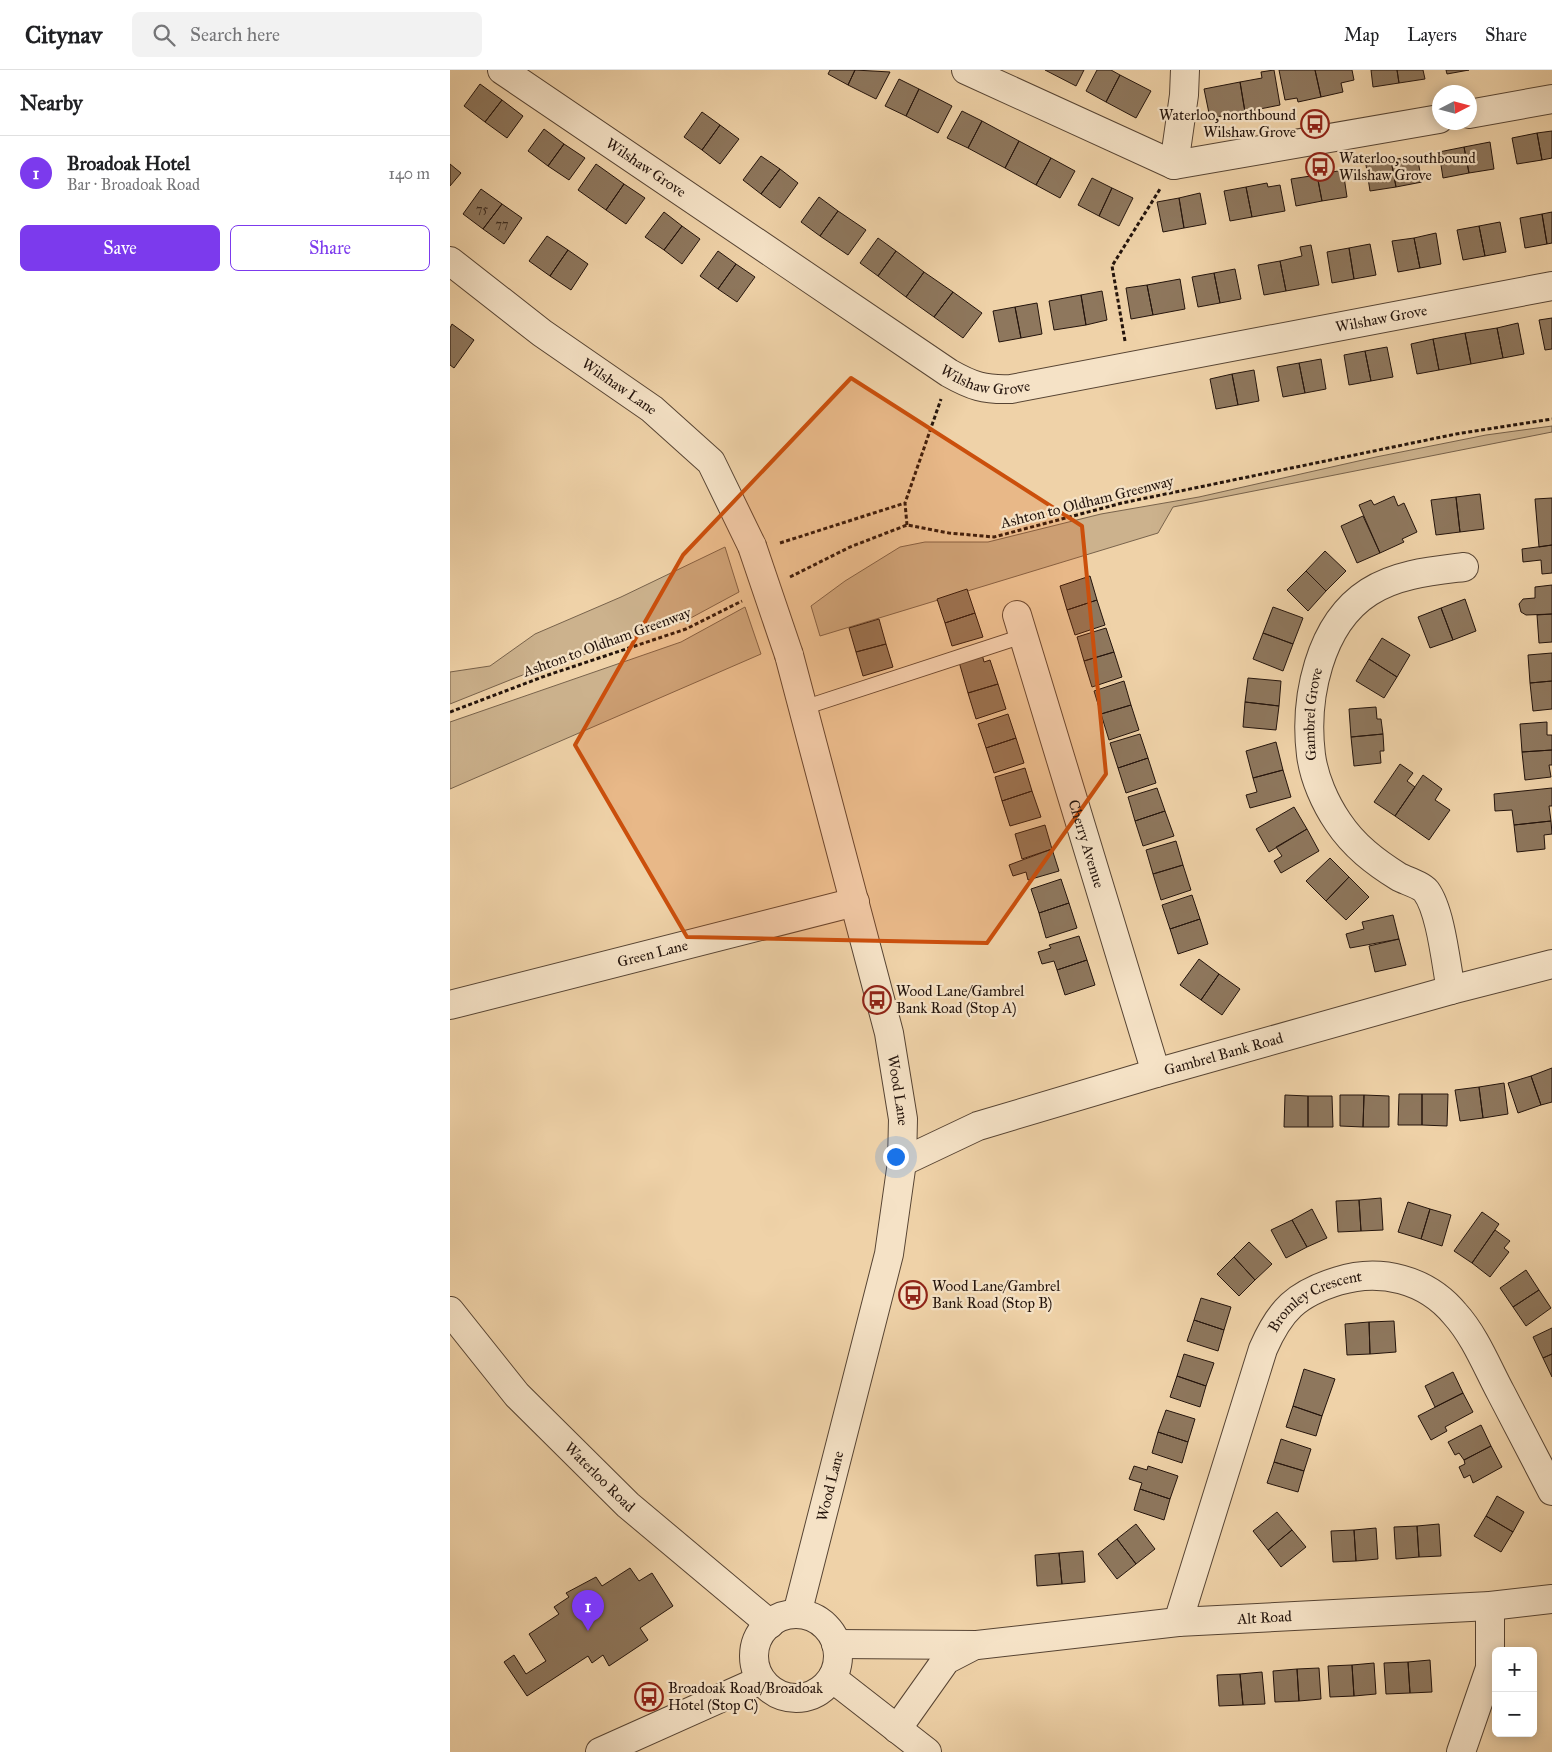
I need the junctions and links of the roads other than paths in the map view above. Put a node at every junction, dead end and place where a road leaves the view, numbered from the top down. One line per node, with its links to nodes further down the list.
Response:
1 (502, 70): 9 (street, Wilshaw Grove)
2 (966, 70): 7 (street)
3 (1185, 70): 7 (street)
4 (1552, 99): 5 (street)
5 (1477, 113)
6 (1432, 120): 7 (street)
7 (1174, 165)
8 (450, 261): 12 (street, Wilshaw Lane, bridge)
9 (1552, 286)
10 (1464, 567): 16 (street, Gambrel Grove)
11 (1020, 626): 13 (lane); 18 (street, Cherry Avenue)
12 (789, 655): 13 (street, Wood Lane)
13 (803, 708): 14 (street, Wood Lane)
14 (855, 902): 17 (street, Green Lane); 19 (street, Wood Lane)
15 (1552, 964): 16 (street, Gambrel Bank Road)
16 (1451, 990): 18 (street, Gambrel Bank Road)
17 (450, 1005)
18 (1156, 1073): 19 (street, Gambrel Bank Road)
19 (902, 1162): 24 (street, Wood Lane)
20 (450, 1311): 26 (street, Waterloo Road)
21 (1552, 1491): 25 (street, Bromley Crescent)
22 (1552, 1598): 23 (street, Alt Road)
23 (1490, 1606): 25 (street, Alt Road); 34 (street)
24 (797, 1614): 26 (street); 27 (street)
25 (1178, 1622): 28 (street, Alt Road)
26 (770, 1624): 30 (street)
27 (836, 1644): 28 (street, Alt Road); 29 (street)
28 (977, 1645): 31 (street, Alt Road)
29 (832, 1678): 30 (street); 31 (street)
30 (761, 1680): 32 (street)
31 (897, 1729): 33 (street)
32 (606, 1751)
33 (927, 1752)
34 (1461, 1752)

